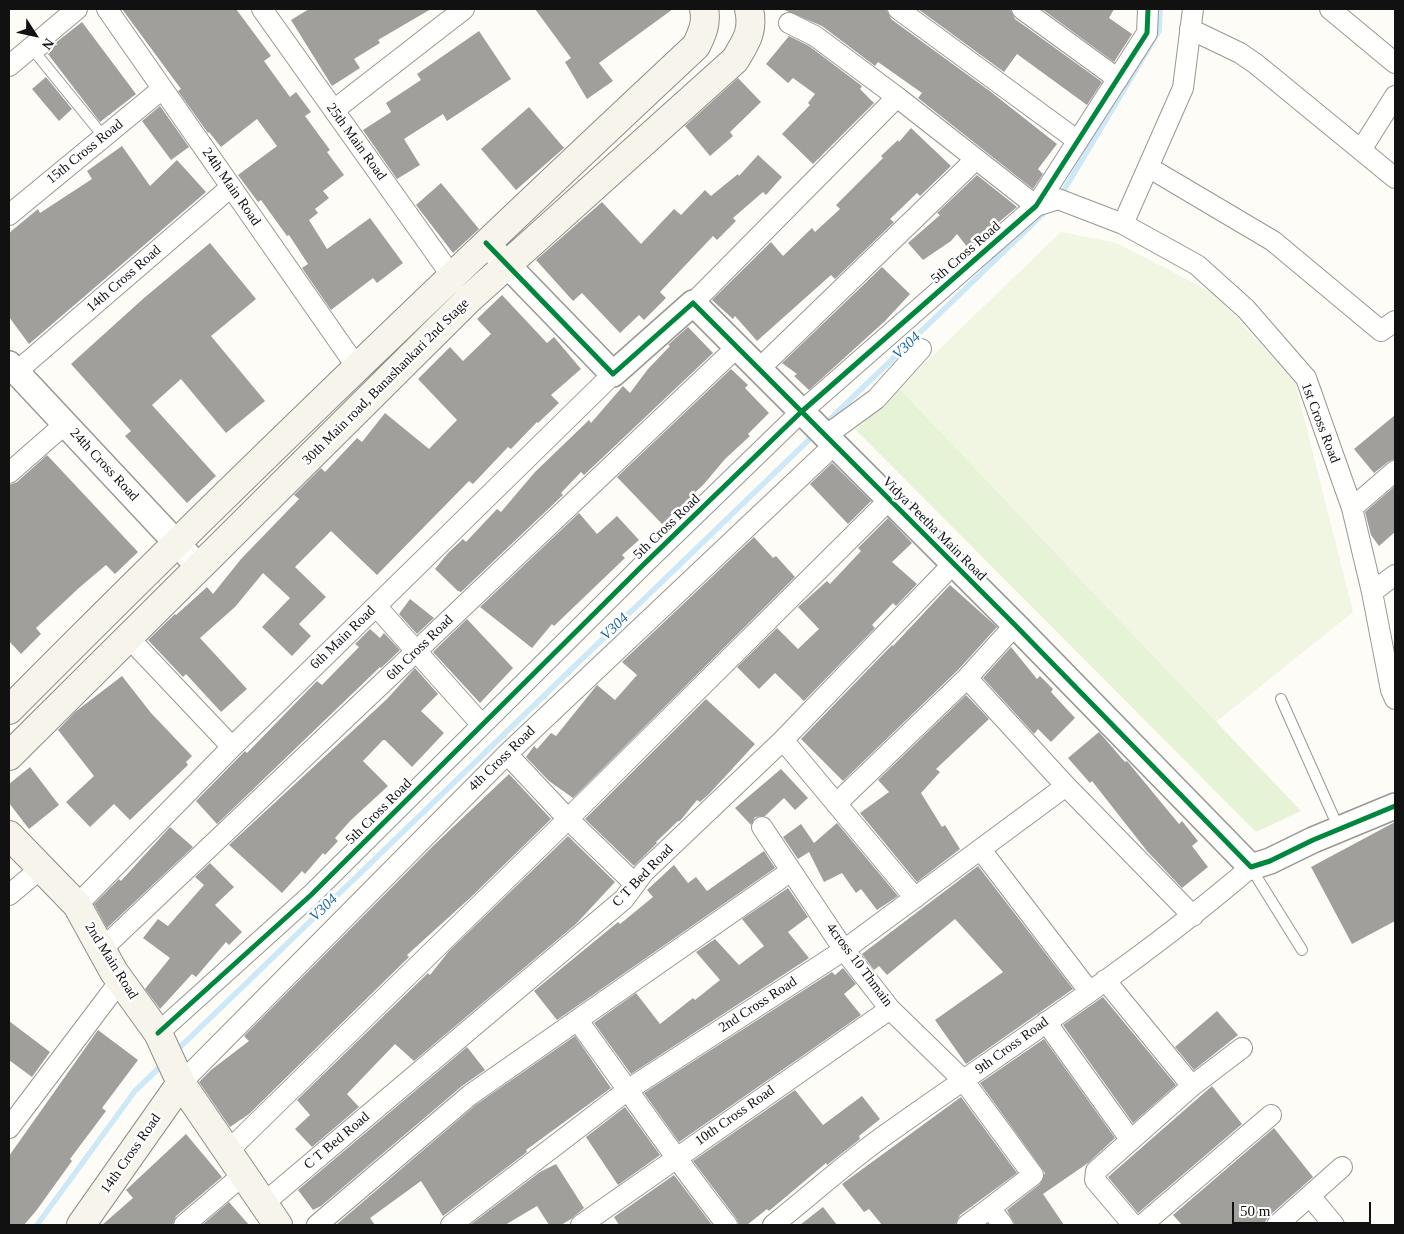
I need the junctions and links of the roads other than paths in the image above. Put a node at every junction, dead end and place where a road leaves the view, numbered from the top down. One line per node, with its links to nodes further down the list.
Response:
1 (77, 9): 16 (street)
2 (81, 9): 22 (lane)
3 (107, 9): 18 (street, 24th Main Road)
4 (262, 9): 21 (street, 25th Main Road)
5 (464, 9): 21 (street)
6 (704, 9): 32 (main road)
7 (898, 9): 23 (street)
8 (1022, 9): 17 (street)
9 (1148, 9): 17 (street, 5th Cross Road)
10 (1193, 9): 14 (street)
11 (1330, 9): 15 (street)
12 (754, 10): 33 (main road, 30th Main road, Banashankari 2nd Stage)
13 (789, 23): 19 (street)
14 (1190, 30): 24 (street); 26 (street)
15 (1395, 63)
16 (9, 66)
17 (1118, 79): 23 (street, 5th Cross Road)
18 (162, 89): 22 (street, 15th Cross Road); 28 (street, 24th Main Road)
19 (898, 97): 25 (street); 35 (street)
20 (1393, 105): 24 (street)
21 (334, 110): 34 (street, 25th Main Road)
22 (104, 136): 30 (street, 15th Cross Road)
23 (1078, 141): 29 (street, 5th Cross Road)
24 (1360, 150): 27 (street)
25 (975, 160): 29 (street); 41 (street)
26 (1148, 167): 31 (street); 36 (street)
27 (1395, 178)
28 (231, 187): 39 (street, 24th Main Road); 40 (street, 14th Cross Road)
29 (1036, 206): 31 (street, 1st Cross Road); 44 (street, 5th Cross Road)
30 (9, 215)
31 (1123, 224): 48 (street, 1st Cross Road)
32 (486, 243): 33 (street); 34 (main road)
33 (506, 264): 42 (street); 51 (main road, 30th Main road, Banashankari 2nd Stage)
34 (451, 275): 39 (main road)
35 (692, 303): 37 (street, Vidya Peetha Main Road); 42 (street)
36 (1395, 321)
37 (737, 347): 41 (street, Vidya Peetha Main Road); 57 (street, 6th Cross Road)
38 (921, 349): 44 (street)
39 (356, 366): 49 (main road)
40 (12, 368): 43 (street, 24th Cross Road)
41 (758, 370): 44 (street, Vidya Peetha Main Road)
42 (613, 374): 54 (street, 6th Main Road)
43 (65, 424): 46 (street); 49 (street, 24th Cross Road)
44 (818, 431): 47 (street, Vidya Peetha Main Road); 62 (street, 5th Cross Road); 65 (street, 4th Cross Road)
45 (1395, 472): 48 (street)
46 (9, 473)
47 (890, 499): 50 (street, Vidya Peetha Main Road); 70 (street)
48 (1352, 508): 53 (street, 1st Cross Road)
49 (176, 542): 51 (street, 24th Cross Road); 61 (main road)
50 (953, 564): 55 (street, Vidya Peetha Main Road); 63 (street, C T Bed Road)
51 (199, 567): 56 (main road, 30th Main road, Banashankari 2nd Stage)
52 (1395, 575): 53 (street)
53 (1372, 592): 59 (street, 1st Cross Road)
54 (376, 606): 57 (street); 64 (street, 6th Main Road)
55 (1015, 626): 58 (street); 75 (street, Vidya Peetha Main Road)
56 (128, 638): 64 (street); 66 (main road, 30th Main road, Banashankari 2nd Stage)
57 (416, 651): 62 (street); 83 (street, 6th Cross Road)
58 (967, 678): 67 (street); 68 (street)
59 (1394, 693)
60 (1281, 699): 72 (lane)
61 (9, 710)
62 (482, 725): 92 (street, 5th Cross Road)
63 (783, 740): 68 (street); 78 (street, C T Bed Road)
64 (232, 747): 81 (street, 6th Main Road)
65 (507, 754): 70 (street); 92 (street, 4th Cross Road)
66 (9, 756)
67 (1066, 786): 74 (street, 2nd Cross Road); 82 (street)
68 (836, 804): 80 (street)
69 (1395, 806): 72 (street)
70 (568, 818): 78 (street); 99 (street)
71 (762, 827): 77 (street, 4cross 10 Thmain)
72 (1339, 829): 75 (street)
73 (9, 835): 76 (main road, 2nd Main Road)
74 (981, 850): 80 (street, 2nd Cross Road); 87 (street)
75 (1250, 867): 82 (street, 9th Cross Road); 85 (lane)
76 (40, 869): 79 (street); 81 (main road, 2nd Main Road)
77 (791, 871): 84 (street, 4cross 10 Thmain); 89 (street)
78 (635, 884): 105 (street, C T Bed Road)
79 (9, 895)
80 (915, 898): 84 (street, 2nd Cross Road)
81 (77, 905): 83 (main road, 2nd Main Road)
82 (1193, 916): 87 (street, 9th Cross Road)
83 (102, 949): 86 (main road, 2nd Main Road)
84 (844, 950): 88 (street, 4cross 10 Thmain); 95 (street, 2nd Cross Road)
85 (1302, 950)
86 (120, 981): 92 (main road, 2nd Main Road); 97 (street)
87 (1097, 986): 90 (street, 9th Cross Road); 94 (street)
88 (890, 1009): 93 (street, 4cross 10 Thmain); 100 (street, 10th Cross Road)
89 (578, 1021): 95 (street); 108 (street)
90 (1046, 1022): 93 (street, 9th Cross Road); 98 (street)
91 (1242, 1048): 94 (street)
92 (170, 1058): 99 (main road, 2nd Main Road); 106 (main road, 14th Cross Road)
93 (964, 1081): 104 (street, 4cross 10 Thmain); 112 (street, 9th Cross Road)
94 (1192, 1086): 98 (street)
95 (629, 1089): 100 (street); 109 (street, 2nd Cross Road)
96 (1271, 1115): 116 (street)
97 (9, 1128)
98 (1130, 1139): 115 (street)
99 (227, 1152): 102 (main road, 2nd Main Road)
100 (674, 1158): 110 (street, 10th Cross Road); 111 (street)
101 (1342, 1168): 103 (street)
102 (243, 1175): 105 (main road, 2nd Main Road); 107 (street)
103 (1310, 1196): 117 (street); 118 (street)
104 (990, 1208): 113 (street); 114 (street)
105 (271, 1214)
106 (81, 1225)
107 (184, 1225)
108 (316, 1225)
109 (451, 1225)
110 (581, 1225)
111 (727, 1225)
112 (774, 1225)
113 (967, 1225)
114 (1003, 1225)
115 (1133, 1225)
116 (1142, 1225)
117 (1277, 1225)
118 (1334, 1225)

